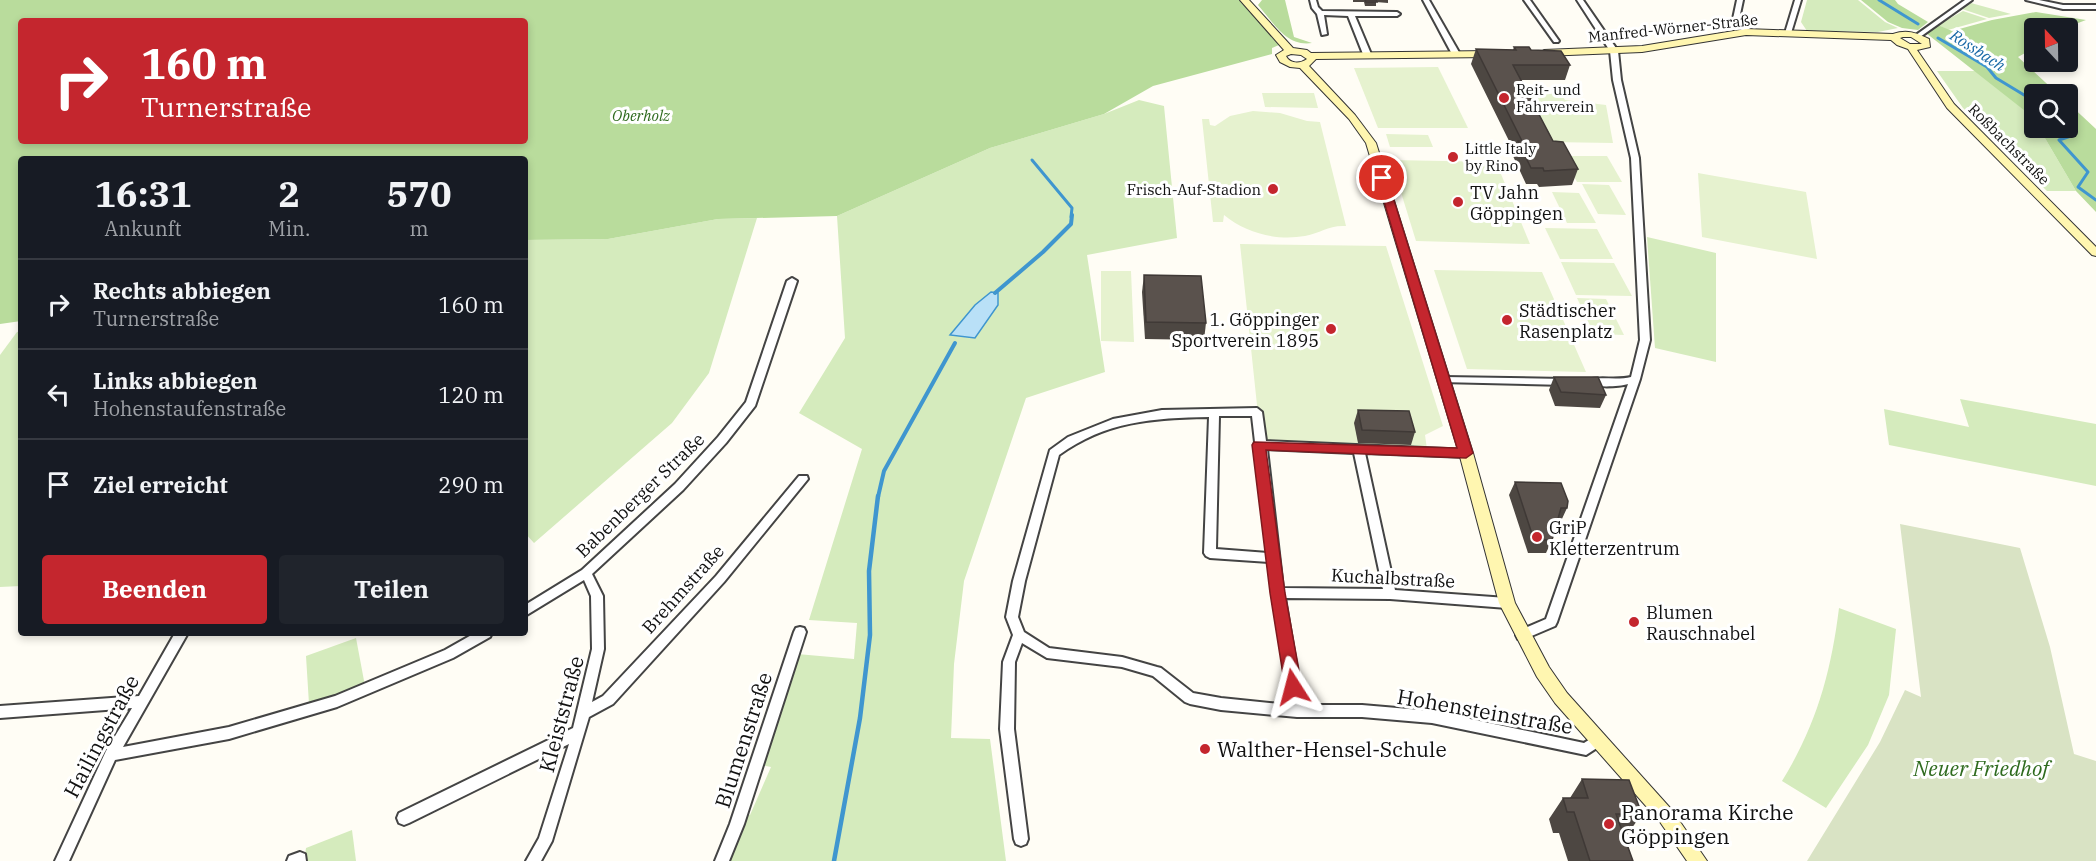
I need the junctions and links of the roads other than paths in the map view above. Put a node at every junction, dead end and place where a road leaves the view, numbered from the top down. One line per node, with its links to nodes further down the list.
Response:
1 (1244, 0): 23 (street)
2 (1313, 0): 12 (street)
3 (1426, 0): 27 (street)
4 (1527, 0): 21 (street)
5 (1580, 0): 24 (street)
6 (1740, 0): 16 (street)
7 (1798, 0): 17 (street)
8 (1969, 0): 19 (street)
9 (2029, 0): 10 (street)
10 (2078, 8): 11 (street); 15 (street)
11 (2096, 8)
12 (1320, 13): 13 (street); 18 (street)
13 (1351, 14): 14 (street); 26 (street)
14 (1397, 14)
15 (2096, 17)
16 (1746, 32): 17 (street, Manfred-Wörner-Straße); 24 (street, Manfred-Wörner-Straße)
17 (1788, 33): 20 (street, Manfred-Wörner-Straße)
18 (1324, 34)
19 (1918, 36): 20 (street, Manfred-Wörner-Straße); 22 (street)
20 (1894, 37): 22 (street)
21 (1556, 41)
22 (1911, 47): 30 (street, Roßbachstraße)
23 (1290, 51): 29 (street); 29 (street)
24 (1614, 51): 25 (street, Manfred-Wörner-Straße); 32 (street)
25 (1531, 53)
26 (1367, 54): 27 (street); 29 (street)
27 (1456, 54): 28 (street)
28 (1496, 54)
29 (1307, 60): 33 (street)
30 (2096, 253)
31 (792, 281): 40 (street, Babenberger Straße)
32 (1635, 379): 33 (street); 47 (street)
33 (1444, 380): 37 (street)
34 (1214, 414): 35 (street); 39 (street); 46 (street)
35 (1259, 445): 36 (street); 39 (street)
36 (1359, 451): 37 (street); 42 (street)
37 (1466, 453): 43 (street)
38 (803, 479): 53 (street, Brehmstraße)
39 (1274, 558): 41 (street)
40 (586, 573): 44 (street, Babenberger Straße); 53 (street, Kleiststraße)
41 (1278, 593): 42 (street, Kuchalbstraße); 51 (street)
42 (1390, 594): 43 (street, Kuchalbstraße)
43 (1506, 603): 47 (street)
44 (528, 609)
45 (800, 632): 61 (street, Blumenstraße)
46 (1019, 635): 51 (street, Hohensteinstraße); 58 (street)
47 (1522, 635): 55 (street)
48 (180, 636): 50 (street, Hailingstraße)
49 (481, 636): 56 (street)
50 (142, 701): 52 (street); 56 (street, Hailingstraße)
51 (1297, 711): 55 (street, Hohensteinstraße)
52 (0, 712)
53 (583, 714): 54 (street, Kleiststraße)
54 (579, 732): 57 (street); 60 (street, Kleiststraße)
55 (1598, 740): 62 (street)
56 (111, 755): 59 (street, Hailingstraße)
57 (405, 818)
58 (1021, 839)
59 (62, 861)
60 (533, 861)
61 (722, 861)
62 (1698, 861)

